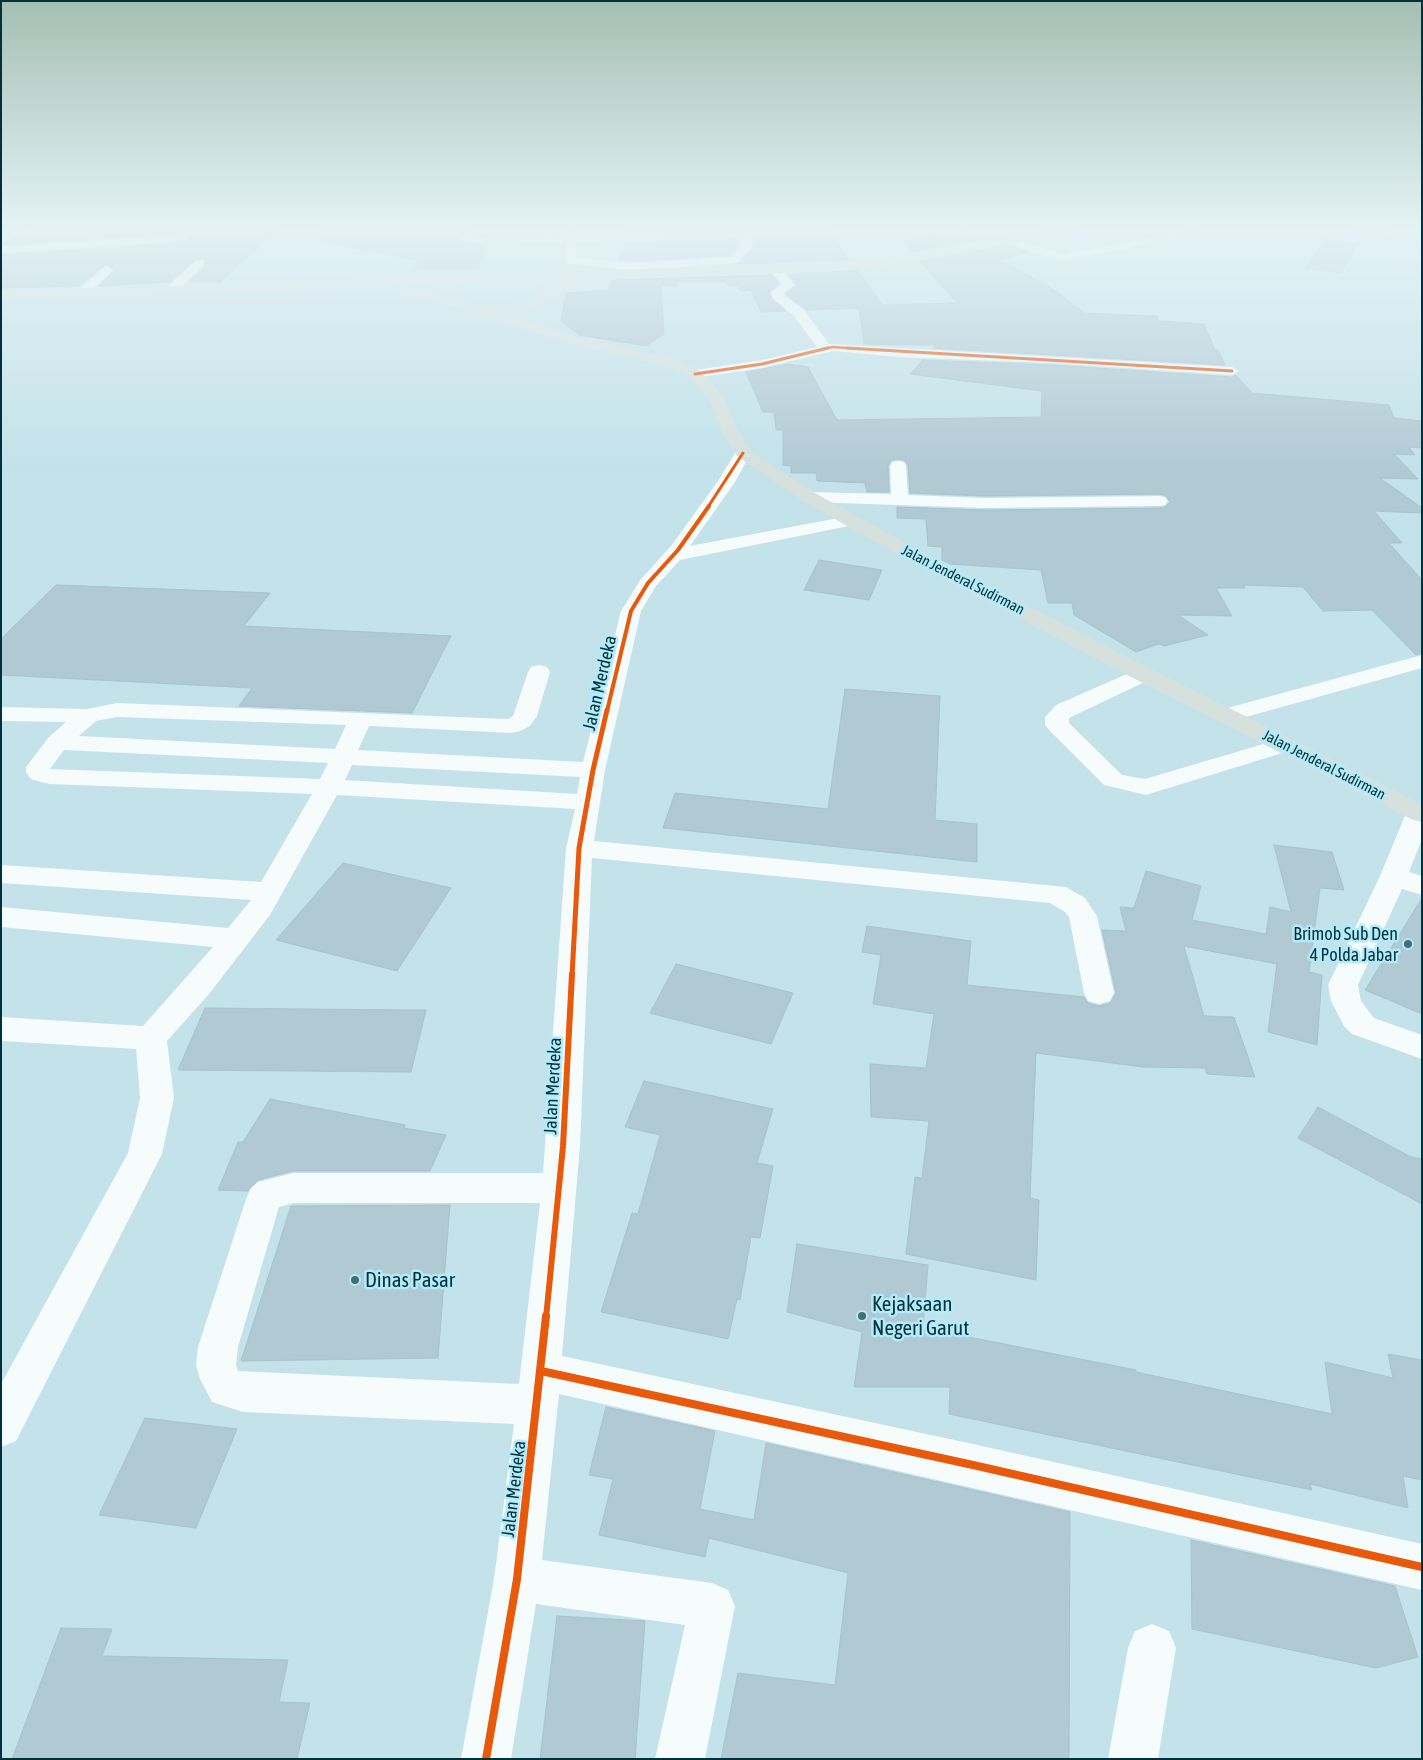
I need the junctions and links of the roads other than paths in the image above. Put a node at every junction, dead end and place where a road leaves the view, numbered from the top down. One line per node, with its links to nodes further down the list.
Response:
1 (473, 309): 5 (main road, Jalan Jenderal Sudirman)
2 (507, 309): 5 (main road)
3 (533, 309): 6 (main road)
4 (793, 309): 7 (street)
5 (476, 310): 6 (main road, Jalan Jenderal Sudirman)
6 (535, 327): 9 (main road, Jalan Jenderal Sudirman)
7 (824, 348): 8 (street); 9 (street)
8 (1232, 371)
9 (695, 374): 10 (main road, Jalan Jenderal Sudirman)
10 (743, 453): 12 (main road, Jalan Jenderal Sudirman); 16 (street, Jalan Merdeka)
11 (898, 466): 13 (street)
12 (809, 497): 13 (street); 15 (main road, Jalan Jenderal Sudirman)
13 (900, 500): 14 (street)
14 (1159, 501)
15 (849, 521): 16 (street); 19 (main road, Jalan Jenderal Sudirman)
16 (674, 555): 27 (street, Jalan Merdeka)
17 (1422, 661): 21 (street)
18 (539, 672): 23 (street)
19 (1143, 674): 21 (main road, Jalan Jenderal Sudirman); 25 (street)
20 (1, 714): 22 (street)
21 (1228, 715): 25 (main road, Jalan Jenderal Sudirman)
22 (88, 716): 23 (street); 24 (street)
23 (361, 719): 26 (street)
24 (57, 742): 26 (street); 28 (street)
25 (1284, 745): 29 (main road, Jalan Jenderal Sudirman)
26 (342, 756): 27 (street); 28 (street)
27 (591, 786): 28 (street); 30 (street, Jalan Merdeka)
28 (329, 787): 34 (street)
29 (1420, 813): 32 (street)
30 (579, 848): 37 (street); 41 (street, Jalan Merdeka)
31 (1, 874): 34 (street)
32 (1394, 876): 33 (street); 40 (street)
33 (1422, 886)
34 (269, 892): 36 (street)
35 (1, 917): 36 (street)
36 (235, 939): 39 (street)
37 (1099, 993)
38 (1, 1029): 39 (street)
39 (151, 1038): 43 (street)
40 (1422, 1047)
41 (559, 1188): 42 (street, Jalan Merdeka); 42 (street)
42 (539, 1388): 44 (street); 45 (street, Jalan Merdeka)
43 (1, 1426)
44 (1422, 1567)
45 (517, 1579): 47 (street, Jalan Merdeka); 48 (street)
46 (1152, 1648): 49 (street)
47 (486, 1759)
48 (680, 1759)
49 (1132, 1759)

